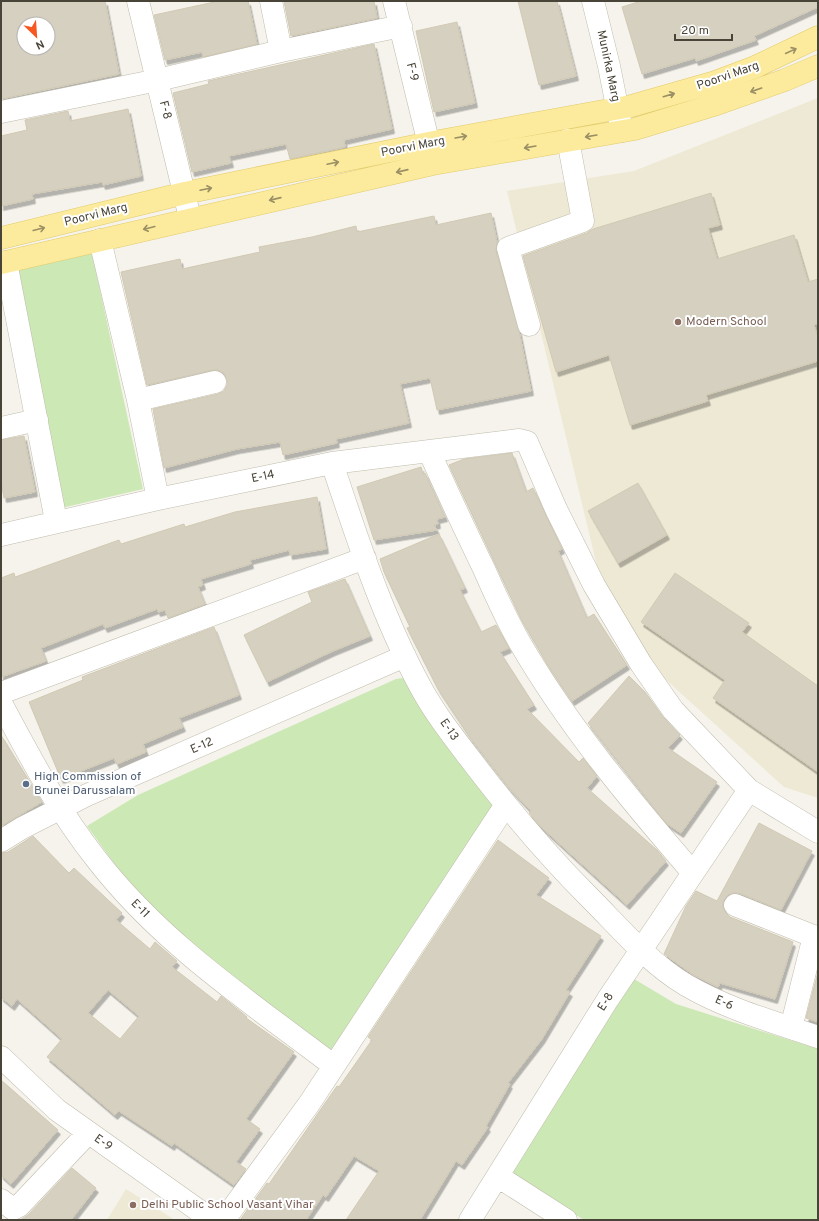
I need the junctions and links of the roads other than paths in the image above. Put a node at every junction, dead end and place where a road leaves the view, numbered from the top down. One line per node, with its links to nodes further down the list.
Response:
1 (138, 1): 10 (street, F-8)
2 (270, 1): 8 (street)
3 (394, 1): 6 (street, F-9)
4 (593, 1): 11 (street, Munirka Marg)
5 (604, 1): 11 (street, Munirka Marg)
6 (401, 26): 8 (street); 15 (street, F-9)
7 (818, 37): 11 (main road, Poorvi Marg, one-way to 7)
8 (281, 51): 10 (street)
9 (818, 66): 13 (main road, Poorvi Marg, one-way to 13)
10 (158, 80): 12 (street); 17 (street, F-8)
11 (624, 107): 13 (street, Munirka Marg); 15 (main road, Poorvi Marg, one-way to 11)
12 (1, 112)
13 (628, 130): 14 (main road, Poorvi Marg, one-way to 14)
14 (568, 140): 16 (main road, Poorvi Marg, one-way to 16); 22 (street)
15 (429, 143): 16 (street, F-9); 17 (main road, Poorvi Marg, one-way to 15)
16 (433, 164): 18 (main road, Poorvi Marg, one-way to 18)
17 (185, 193): 18 (street, F-8); 19 (main road, Poorvi Marg, one-way to 17)
18 (190, 218): 20 (main road, Poorvi Marg, one-way to 20)
19 (1, 238)
20 (100, 240): 21 (main road, Poorvi Marg); 24 (street)
21 (3, 262): 25 (street)
22 (529, 325)
23 (215, 382): 24 (street)
24 (138, 400): 29 (street)
25 (37, 420): 26 (street); 30 (street)
26 (1, 428)
27 (429, 451): 28 (street, E-14); 36 (street, E-14); 41 (street)
28 (332, 463): 29 (street, E-14); 32 (street, E-13)
29 (158, 499): 30 (street, E-14)
30 (56, 521): 31 (street, E-14)
31 (1, 535)
32 (365, 558): 33 (street, E-13); 34 (street)
33 (406, 656): 37 (street, E-13); 38 (street, E-12)
34 (1, 693)
35 (1, 702): 38 (street, E-11)
36 (749, 790): 39 (street); 41 (street, E-8)
37 (506, 806): 44 (street, E-13); 48 (street)
38 (60, 808): 40 (street, E-12); 48 (street, E-11)
39 (818, 832)
40 (1, 842)
41 (693, 873): 44 (street, E-8)
42 (735, 904): 43 (street)
43 (816, 937): 45 (street)
44 (641, 949): 45 (street, E-6); 50 (street, E-8)
45 (791, 1028): 46 (street, E-6)
46 (818, 1037)
47 (1, 1057): 49 (street, E-9)
48 (334, 1066): 53 (street)
49 (88, 1133): 51 (street); 52 (street, E-9)
50 (499, 1177): 54 (street, E-8); 55 (street)
51 (1, 1200)
52 (212, 1220)
53 (224, 1220)
54 (470, 1220)
55 (566, 1220)

